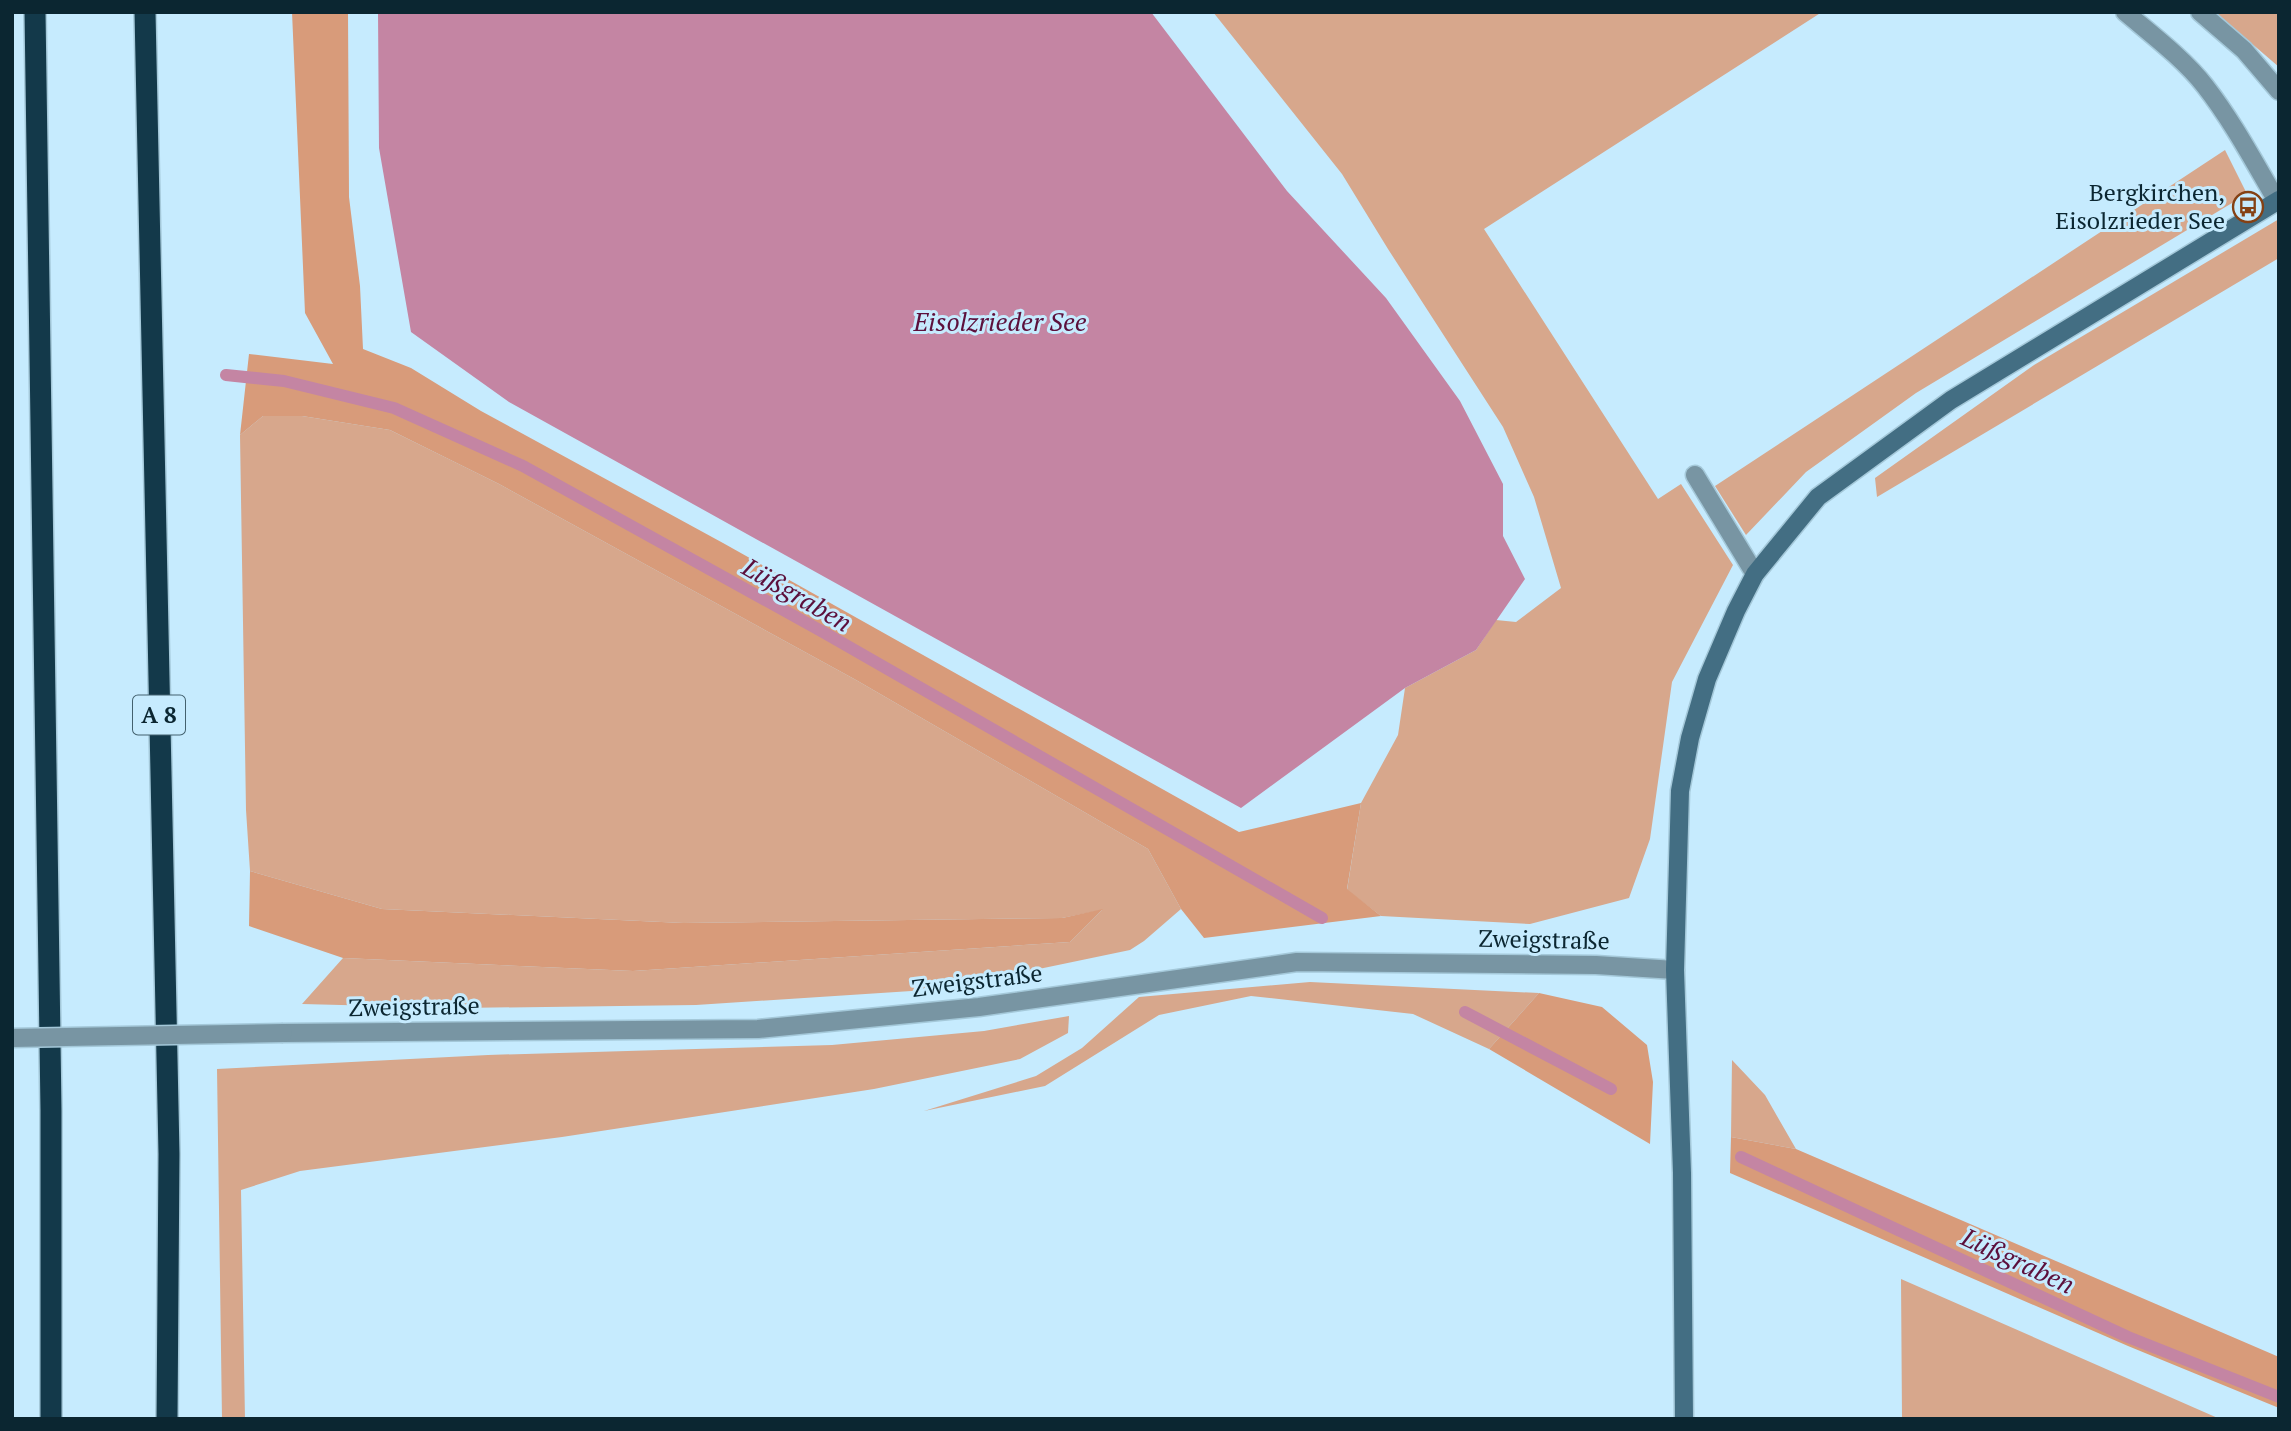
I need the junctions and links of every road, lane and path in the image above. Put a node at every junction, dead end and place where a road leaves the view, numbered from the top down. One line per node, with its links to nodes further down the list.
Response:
1 (35, 12): 11 (highway)
2 (145, 12): 12 (highway, A 8)
3 (2125, 12): 6 (street)
4 (2200, 12): 5 (street)
5 (2279, 91)
6 (2278, 200): 8 (street)
7 (1695, 475): 8 (street)
8 (1755, 574): 9 (street)
9 (1675, 970): 10 (street, Zweigstraße, bridge); 13 (street)
10 (12, 1038)
11 (51, 1419)
12 (167, 1419)
13 (1685, 1419)

